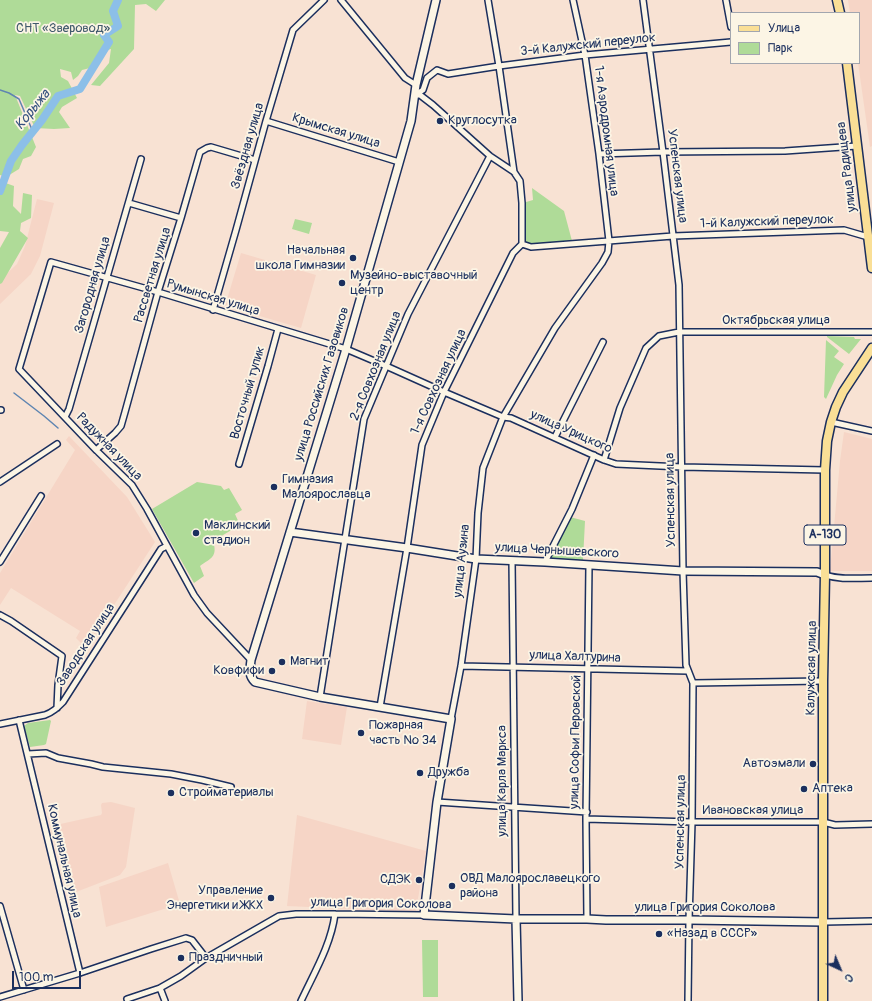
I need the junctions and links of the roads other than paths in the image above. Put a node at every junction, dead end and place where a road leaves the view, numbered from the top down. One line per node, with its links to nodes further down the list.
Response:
1 (324, 0): 18 (street, Звёздная улица)
2 (341, 0): 16 (street)
3 (436, 0): 16 (main road, улица Российских Газовиков)
4 (488, 0): 15 (street)
5 (573, 0): 13 (street, 1-я Аэродромная улица)
6 (642, 0): 12 (street, Успенская улица)
7 (726, 0): 10 (street)
8 (838, 0): 9 (main road)
9 (840, 12)
10 (730, 22)
11 (730, 42): 12 (street, 3-й Калужский переулок)
12 (649, 50): 13 (street, 3-й Калужский переулок); 20 (street, Успенская улица)
13 (585, 56): 15 (street, 3-й Калужский переулок); 21 (street, 1-я Аэродромная улица)
14 (847, 64): 19 (main road, улица Радищева)
15 (499, 66): 17 (street, 3-й Калужский переулок); 26 (street)
16 (416, 85): 17 (main road, улица Российских Газовиков)
17 (415, 95): 22 (street); 25 (main road, улица Российских Газовиков)
18 (266, 121): 24 (street, Звёздная улица); 25 (street, Крымская улица)
19 (857, 146): 20 (street); 30 (main road, улица Радищева)
20 (663, 152): 21 (street); 29 (street, Успенская улица)
21 (599, 154): 31 (street, 1-я Аэродромная улица)
22 (490, 156): 26 (street); 45 (street, 2-я Совхозная улица)
23 (141, 159): 27 (street, Загородная улица)
24 (255, 160): 28 (street, Рассветная улица); 37 (street, Звёздная улица)
25 (399, 162): 43 (main road, улица Российских Газовиков)
26 (514, 172): 32 (street)
27 (129, 203): 28 (street); 35 (street, Загородная улица)
28 (181, 218): 36 (street, Рассветная улица)
29 (674, 236): 30 (street, 1-й Калужский переулок); 31 (street, 1-й Калужский переулок); 39 (street, Успенская улица)
30 (868, 237): 34 (main road, улица Радищева)
31 (609, 241): 32 (street, 1-й Калужский переулок); 47 (street, улица Аузина)
32 (522, 244): 46 (street, 1-я Совхозная улица)
33 (51, 262): 35 (street, Румынская улица); 48 (street, Радужная улица)
34 (872, 268)
35 (107, 278): 36 (street, Румынская улица); 48 (street, Загородная улица)
36 (158, 292): 37 (street, Румынская улица); 53 (street, Рассветная улица)
37 (212, 310): 38 (street, Румынская улица)
38 (278, 329): 43 (street, Румынская улица); 56 (street, Восточный тупик)
39 (679, 332): 40 (street, Октябрьская улица); 55 (street); 57 (street, Успенская улица)
40 (872, 332)
41 (603, 342): 51 (street)
42 (872, 342): 44 (main road, Калужская улица)
43 (346, 349): 45 (street, улица Урицкого); 61 (main road, улица Российских Газовиков)
44 (870, 350): 49 (main road, Калужская улица / А-130)
45 (386, 366): 46 (street, улица Урицкого); 62 (street, 2-я Совхозная улица)
46 (444, 392): 47 (street, улица Урицкого); 64 (street, 1-я Совхозная улица)
47 (503, 416): 51 (street, улица Урицкого); 65 (street, улица Аузина)
48 (65, 417): 53 (street, Радужная улица)
49 (831, 422): 50 (street); 58 (main road, Калужская улица / А-130)
50 (872, 431)
51 (555, 437): 54 (street, улица Урицкого)
52 (57, 444): 59 (street)
53 (96, 450): 63 (street, Радужная улица)
54 (594, 455): 55 (street, улица Урицкого); 68 (street)
55 (604, 460): 57 (street, улица Урицкого)
56 (239, 464)
57 (682, 467): 58 (street, улица Урицкого); 70 (street, Успенская улица)
58 (825, 470): 71 (main road, Калужская улица / А-130)
59 (0, 482)
60 (41, 496): 67 (street)
61 (290, 532): 62 (main road, улица Чернышевского); 74 (main road, улица Российских Газовиков)
62 (345, 540): 64 (main road, улица Чернышевского); 81 (street, 2-я Совхозная улица)
63 (167, 546): 74 (street, Радужная улица); 83 (street, Заводская улица)
64 (407, 548): 65 (main road, улица Чернышевского); 82 (street, 1-я Совхозная улица)
65 (476, 559): 66 (main road, улица Чернышевского); 75 (street, улица Аузина)
66 (512, 561): 68 (main road, улица Чернышевского); 76 (street, улица Карла Маркса)
67 (0, 562)
68 (545, 562): 69 (main road, улица Чернышевского)
69 (589, 565): 70 (main road, улица Чернышевского); 77 (street, улица Софьи Перовской)
70 (683, 571): 71 (main road, улица Чернышевского); 78 (street, Успенская улица)
71 (825, 575): 72 (street); 79 (main road, Калужская улица / А-130)
72 (872, 578)
73 (0, 615): 83 (street)
74 (251, 660): 81 (main road, улица Российских Газовиков)
75 (461, 666): 76 (street, улица Халтурина); 84 (street, улица Аузина)
76 (514, 666): 77 (street, улица Халтурина); 90 (street, улица Карла Маркса)
77 (588, 669): 78 (street, улица Халтурина); 91 (street, улица Софьи Перовской)
78 (688, 671): 80 (street, Успенская улица)
79 (823, 681): 80 (street); 94 (main road, Калужская улица / А-130)
80 (693, 683): 93 (street, Успенская улица)
81 (320, 697): 82 (main road)
82 (380, 708): 84 (main road)
83 (57, 709): 85 (street)
84 (451, 719): 89 (main road, улица Аузина)
85 (19, 720): 86 (street); 87 (street, Коммунальная улица)
86 (0, 724)
87 (28, 754): 88 (street); 105 (street, Коммунальная улица)
88 (231, 787)
89 (437, 802): 90 (street); 98 (main road, улица Аузина)
90 (515, 807): 91 (street); 99 (street, улица Карла Маркса)
91 (587, 812): 92 (street, улица Софьи Перовской)
92 (586, 819): 93 (street, Ивановская улица); 100 (street, улица Софьи Перовской)
93 (692, 822): 94 (street, Ивановская улица); 101 (street, Успенская улица)
94 (823, 822): 95 (street, Ивановская улица); 103 (main road, Калужская улица / А-130)
95 (872, 824)
96 (0, 906): 107 (street)
97 (335, 914): 98 (street, улица Григория Соколова); 104 (street, улица Григория Соколова); 111 (street)
98 (424, 916): 99 (main road, улица Григория Соколова)
99 (516, 919): 100 (main road, улица Григория Соколова); 112 (main road, улица Карла Маркса)
100 (587, 919): 101 (main road, улица Григория Соколова)
101 (689, 920): 103 (main road, улица Григория Соколова); 113 (street, Успенская улица)
102 (872, 921): 103 (street, улица Григория Соколова)
103 (824, 922): 114 (main road, Калужская улица / А-130)
104 (206, 958): 105 (street); 106 (street, улица Григория Соколова)
105 (80, 974): 107 (street)
106 (160, 988): 109 (street, улица Григория Соколова); 110 (street)
107 (24, 990): 108 (street)
108 (0, 997)
109 (128, 999)
110 (165, 1001)
111 (301, 1001)
112 (518, 1001)
113 (688, 1001)
114 (823, 1001)

